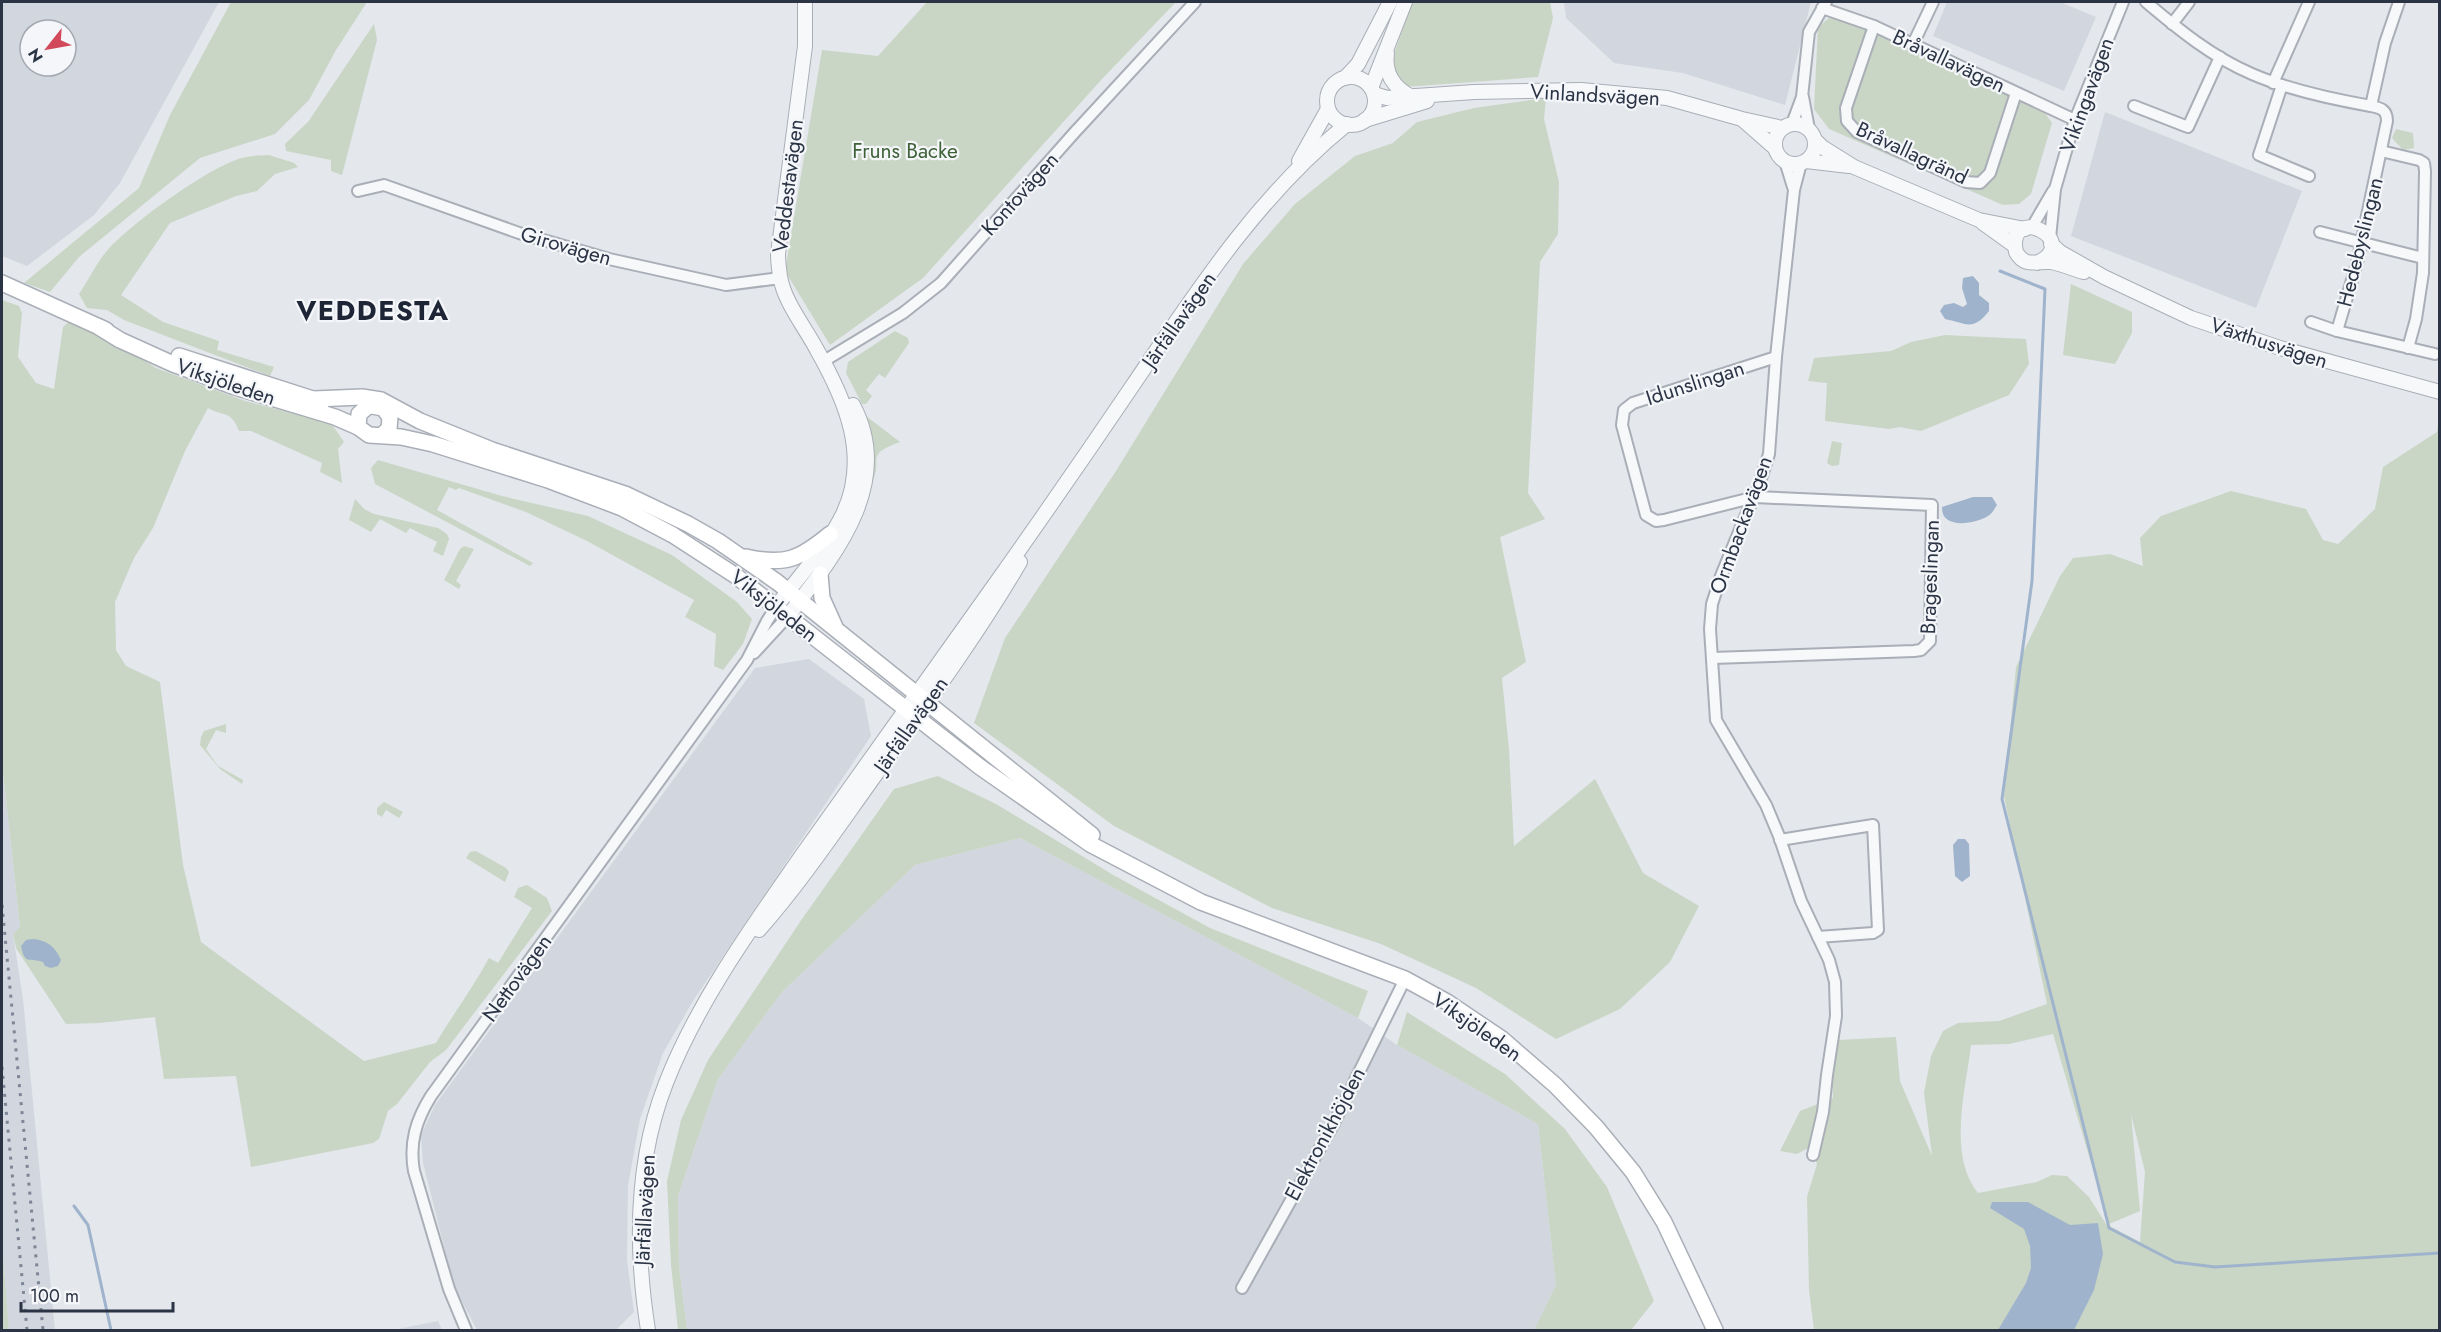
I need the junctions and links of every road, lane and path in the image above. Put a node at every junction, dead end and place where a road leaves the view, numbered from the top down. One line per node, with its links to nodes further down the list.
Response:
1 (805, 2): 52 (street, Veddestavägen)
2 (1195, 2): 60 (street, Kontovägen)
3 (1390, 2): 17 (street)
4 (1405, 2): 15 (street)
5 (1933, 2): 14 (street)
6 (2123, 2): 28 (street, Vikingavägen)
7 (2146, 2): 12 (street)
8 (2189, 2): 12 (street)
9 (2309, 2): 18 (street)
10 (2399, 2): 25 (street)
11 (1824, 4): 13 (street, Bråvallavägen); 23 (street)
12 (2172, 24): 16 (street)
13 (1874, 26): 14 (street, Bråvallavägen); 20 (street, Bråvallagränd)
14 (1913, 44): 20 (street, Bråvallavägen)
15 (1388, 46): 19 (street); 22 (street)
16 (2220, 57): 18 (street); 24 (street)
17 (1345, 78): 19 (street); 26 (street)
18 (2277, 84): 25 (street); 39 (street)
19 (1373, 91): 22 (street, Vinlandsvägen); 29 (street)
20 (2016, 93): 28 (street, Bråvallavägen)
21 (1446, 95): 22 (street, Vinlandsvägen); 27 (street, Vinlandsvägen); 29 (street, Vinlandsvägen)
22 (1412, 97)
23 (1802, 97): 31 (street); 32 (street)
24 (2134, 106)
25 (2371, 106): 34 (street, Hedebyslingan)
26 (1328, 109): 30 (street); 38 (street, Järfällavägen)
27 (1742, 119): 31 (street, Vinlandsvägen); 33 (street, Vinlandsvägen)
28 (2075, 120): 40 (street, Vikingavägen)
29 (1364, 121): 30 (street)
30 (1347, 124): 38 (street, Järfällavägen)
31 (1787, 126): 32 (street); 33 (street)
32 (1812, 134): 36 (street); 37 (street)
33 (1775, 148): 35 (street)
34 (2381, 151): 47 (street, Hedebyslingan); 49 (street, Hedebyslingan)
35 (1785, 161): 36 (street); 41 (street, Ormbackavägen)
36 (1804, 162): 37 (street); 41 (street, Ormbackavägen)
37 (1854, 167): 43 (street)
38 (1292, 173): 76 (street, Järfällavägen)
39 (2309, 176)
40 (2055, 189): 44 (street, Vikingavägen); 46 (street, Vikingavägen)
41 (1794, 190): 59 (street, Ormbackavägen)
42 (358, 191): 52 (street, Girovägen)
43 (1979, 220): 44 (street); 48 (street)
44 (2028, 228): 46 (street); 48 (street)
45 (2320, 232): 47 (street)
46 (2051, 241): 50 (street); 51 (street, Växthusvägen)
47 (2362, 243): 49 (street); 56 (street, Hedebyslingan)
48 (2015, 246): 50 (street)
49 (2423, 258): 57 (street, Hedebyslingan)
50 (2037, 263): 51 (street, Växthusvägen)
51 (2104, 277): 61 (street, Växthusvägen)
52 (780, 278): 60 (street, Veddestavägen)
53 (2, 283): 55 (main road, Viksjöleden)
54 (2311, 322): 56 (street, Hedebyslingan)
55 (99, 327): 62 (main road, Viksjöleden); 65 (main road, Viksjöleden)
56 (2337, 331): 57 (street, Hedebyslingan)
57 (2408, 348): 58 (street, Hedebyslingan)
58 (2435, 354)
59 (1776, 357): 68 (street, Ormbackavägen); 68 (street, Idunslingan)
60 (824, 361): 69 (street, Veddestavägen); 71 (street, Veddestavägen)
61 (2439, 392)
62 (314, 399): 63 (main road, Viksjöleden); 67 (main road, Viksjöleden)
63 (367, 407): 64 (main road); 65 (main road)
64 (388, 413): 66 (main road); 67 (main road, Viksjöleden)
65 (358, 427): 66 (main road)
66 (382, 435): 73 (main road, Viksjöleden)
67 (492, 450): 70 (main road, Viksjöleden)
68 (1755, 497): 75 (street, Ormbackavägen); 75 (street, Brageslingan)
69 (831, 534): 70 (main road); 72 (street, Veddestavägen)
70 (741, 556): 72 (main road, Viksjöleden)
71 (820, 574): 72 (street, Veddestavägen); 74 (main road)
72 (794, 596): 73 (street, Veddestavägen); 74 (main road, Viksjöleden)
73 (782, 612): 77 (main road, Viksjöleden); 84 (street, Nettovägen)
74 (836, 630): 76 (main road, Viksjöleden)
75 (1712, 658): 78 (street, Ormbackavägen)
76 (922, 697): 77 (street, Järfällavägen); 79 (main road, Viksjöleden)
77 (910, 713): 79 (main road, Viksjöleden); 85 (street, Järfällavägen)
78 (1780, 840): 80 (street, Ormbackavägen); 80 (street)
79 (1123, 861): 81 (main road, Viksjöleden)
80 (1818, 937): 82 (street, Ormbackavägen)
81 (1405, 979): 83 (street, Elektronikhöjden); 86 (main road, Viksjöleden)
82 (1813, 1155)
83 (1242, 1288)
84 (466, 1330)
85 (648, 1330)
86 (1715, 1330)

